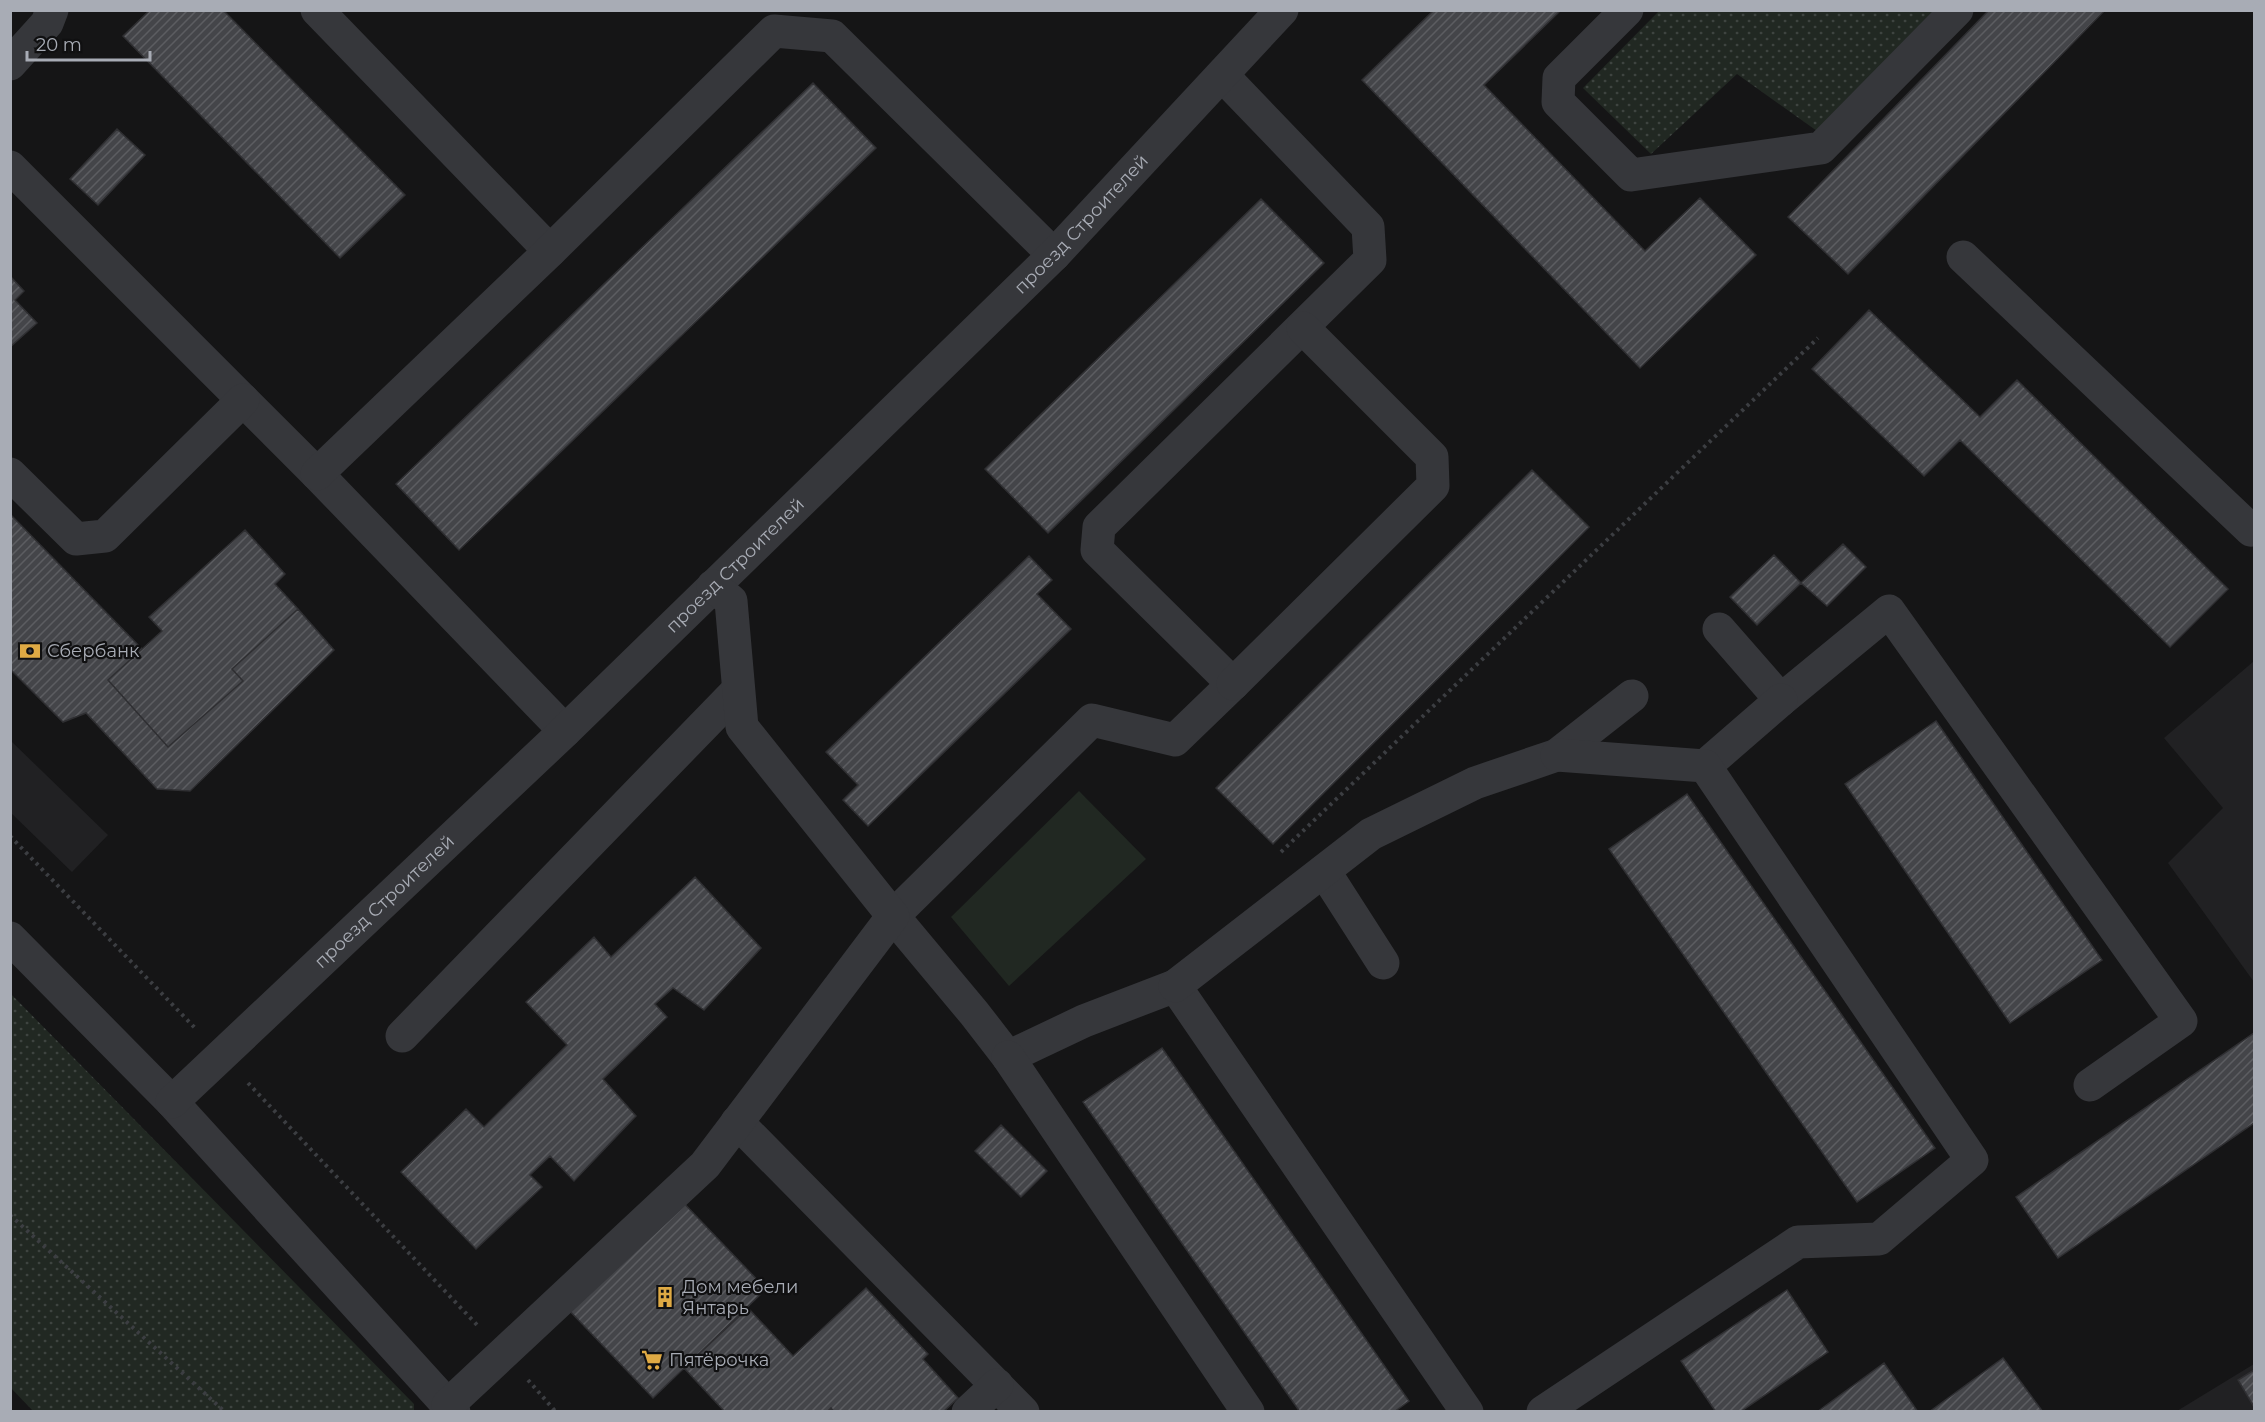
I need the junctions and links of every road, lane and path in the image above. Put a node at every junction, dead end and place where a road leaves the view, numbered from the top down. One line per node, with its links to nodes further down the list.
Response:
1 (52, 10): 6 (street)
2 (317, 10): 9 (street)
3 (1282, 10): 7 (street, проезд Строителей)
4 (1627, 10): 5 (street)
5 (1957, 10)
6 (10, 64)
7 (1222, 75): 10 (street, проезд Строителей); 12 (street)
8 (10, 167): 14 (street)
9 (550, 251): 10 (street); 16 (street)
10 (1054, 255): 18 (street, проезд Строителей)
11 (1963, 257): 17 (street)
12 (1303, 328): 20 (street); 20 (street)
13 (1818, 338): 28 (path)
14 (243, 400): 15 (street); 16 (street)
15 (10, 474)
16 (317, 474): 24 (street)
17 (2254, 529)
18 (713, 586): 21 (street); 24 (street, проезд Строителей)
19 (1719, 629): 23 (street)
20 (1233, 684): 30 (street)
21 (738, 690): 30 (street); 34 (street)
22 (1632, 696): 25 (street)
23 (1781, 700): 26 (street); 37 (street)
24 (565, 731): 35 (street, проезд Строителей)
25 (1557, 755): 26 (street); 29 (street)
26 (1705, 766): 50 (street)
27 (10, 836): 35 (path)
28 (1275, 858)
29 (1324, 871): 32 (street); 33 (street)
30 (893, 916): 36 (street); 39 (street)
31 (10, 938): 38 (street)
32 (1383, 963)
33 (1175, 986): 36 (street); 49 (street)
34 (402, 1036)
35 (221, 1055): 38 (street, проезд Строителей); 41 (path)
36 (1008, 1057): 48 (street)
37 (2090, 1085)
38 (172, 1102): 43 (street)
39 (737, 1122): 41 (street); 42 (street)
40 (10, 1215): 44 (path)
41 (504, 1353): 43 (street); 45 (path)
42 (997, 1385): 46 (street); 47 (street)
43 (451, 1408)
44 (225, 1412)
45 (556, 1412)
46 (968, 1412)
47 (1023, 1412)
48 (1248, 1412)
49 (1467, 1412)
50 (1543, 1412)

